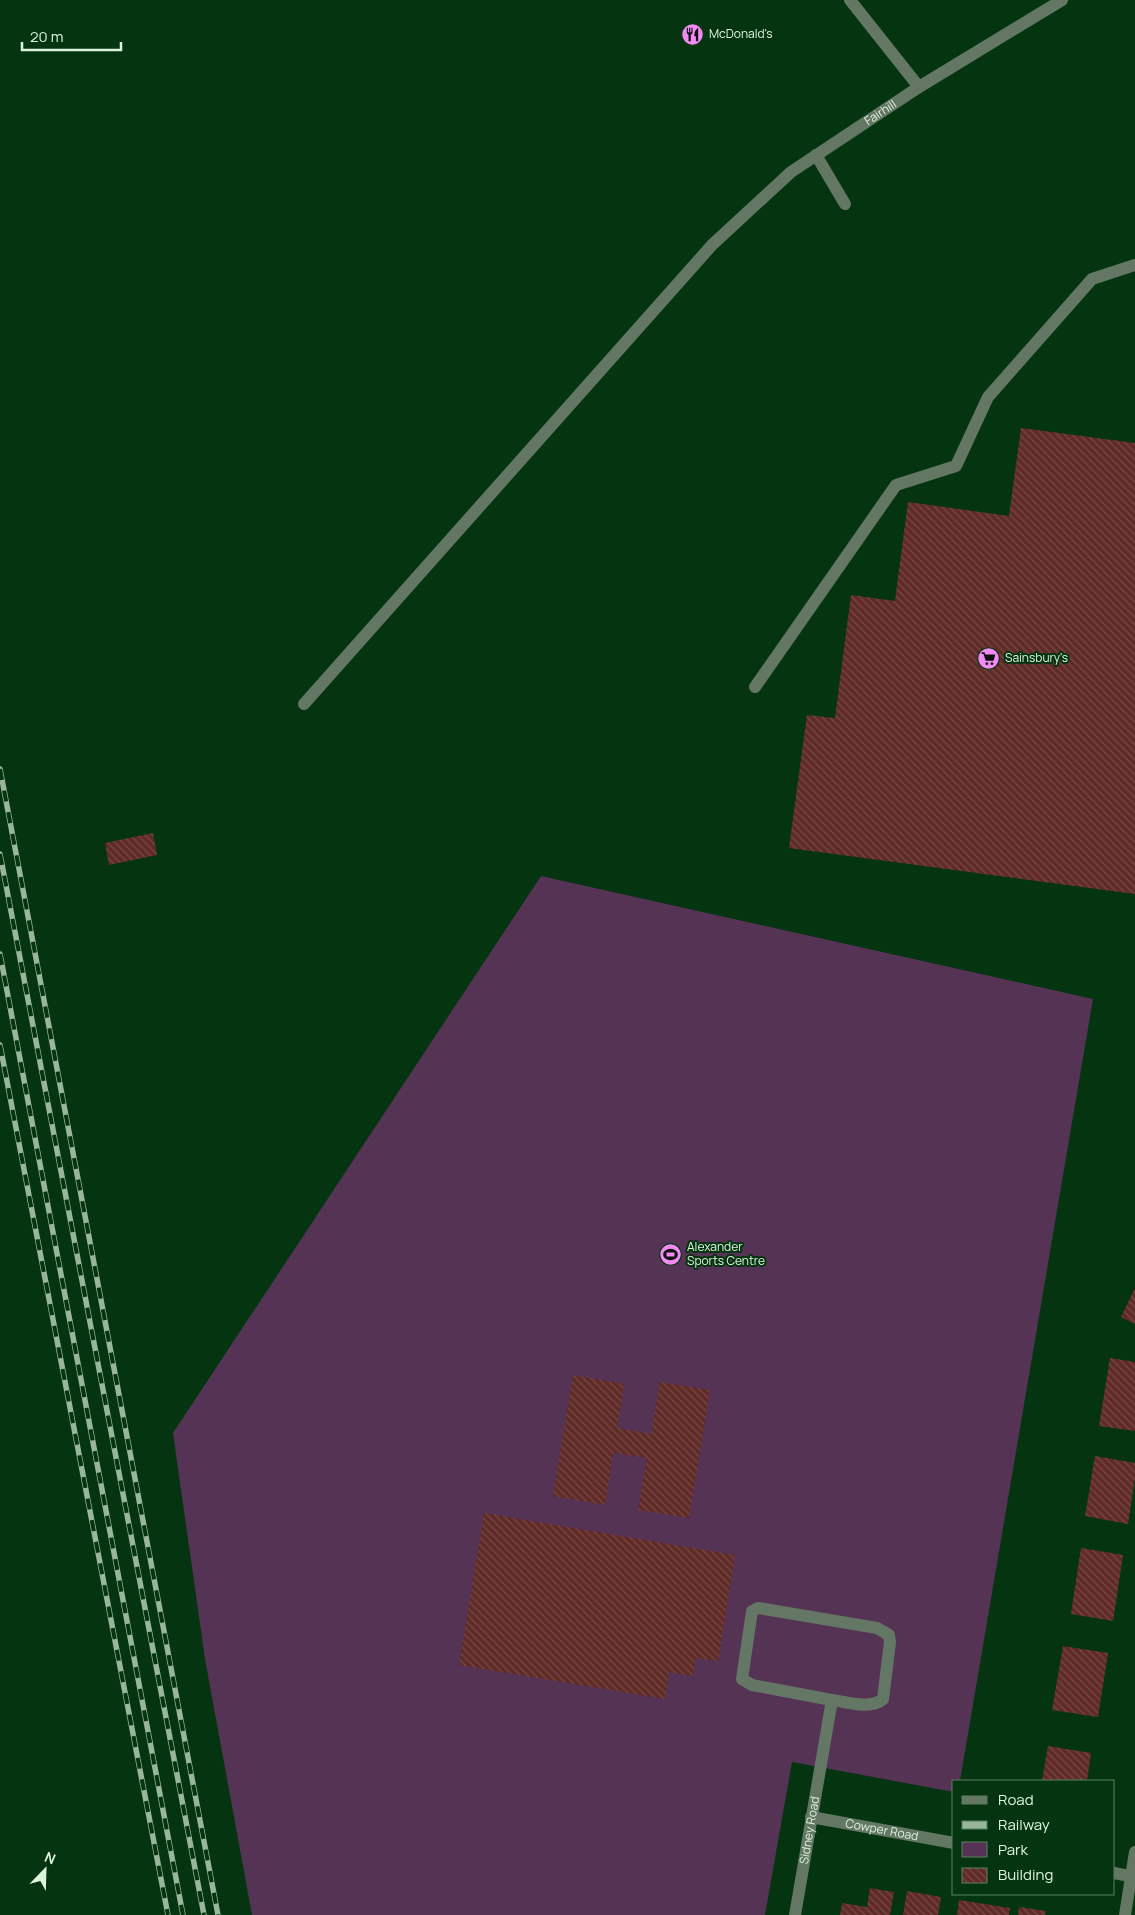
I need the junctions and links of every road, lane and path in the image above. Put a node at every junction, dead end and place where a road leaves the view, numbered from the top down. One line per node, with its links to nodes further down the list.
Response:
1 (850, 0): 3 (street)
2 (1062, 0): 3 (street, Fairhill)
3 (919, 87): 4 (street, Fairhill)
4 (816, 155): 5 (street); 8 (street, Fairhill)
5 (845, 204)
6 (1135, 265): 7 (street)
7 (755, 686)
8 (304, 704)
9 (832, 1700): 9 (street); 10 (street, Sidney Road)
10 (811, 1817): 11 (street, Cowper Road); 15 (street, Sidney Road)
11 (952, 1843)
12 (1135, 1852): 14 (street)
13 (1115, 1873): 14 (street)
14 (1133, 1877): 16 (street)
15 (795, 1915)
16 (1125, 1915)

